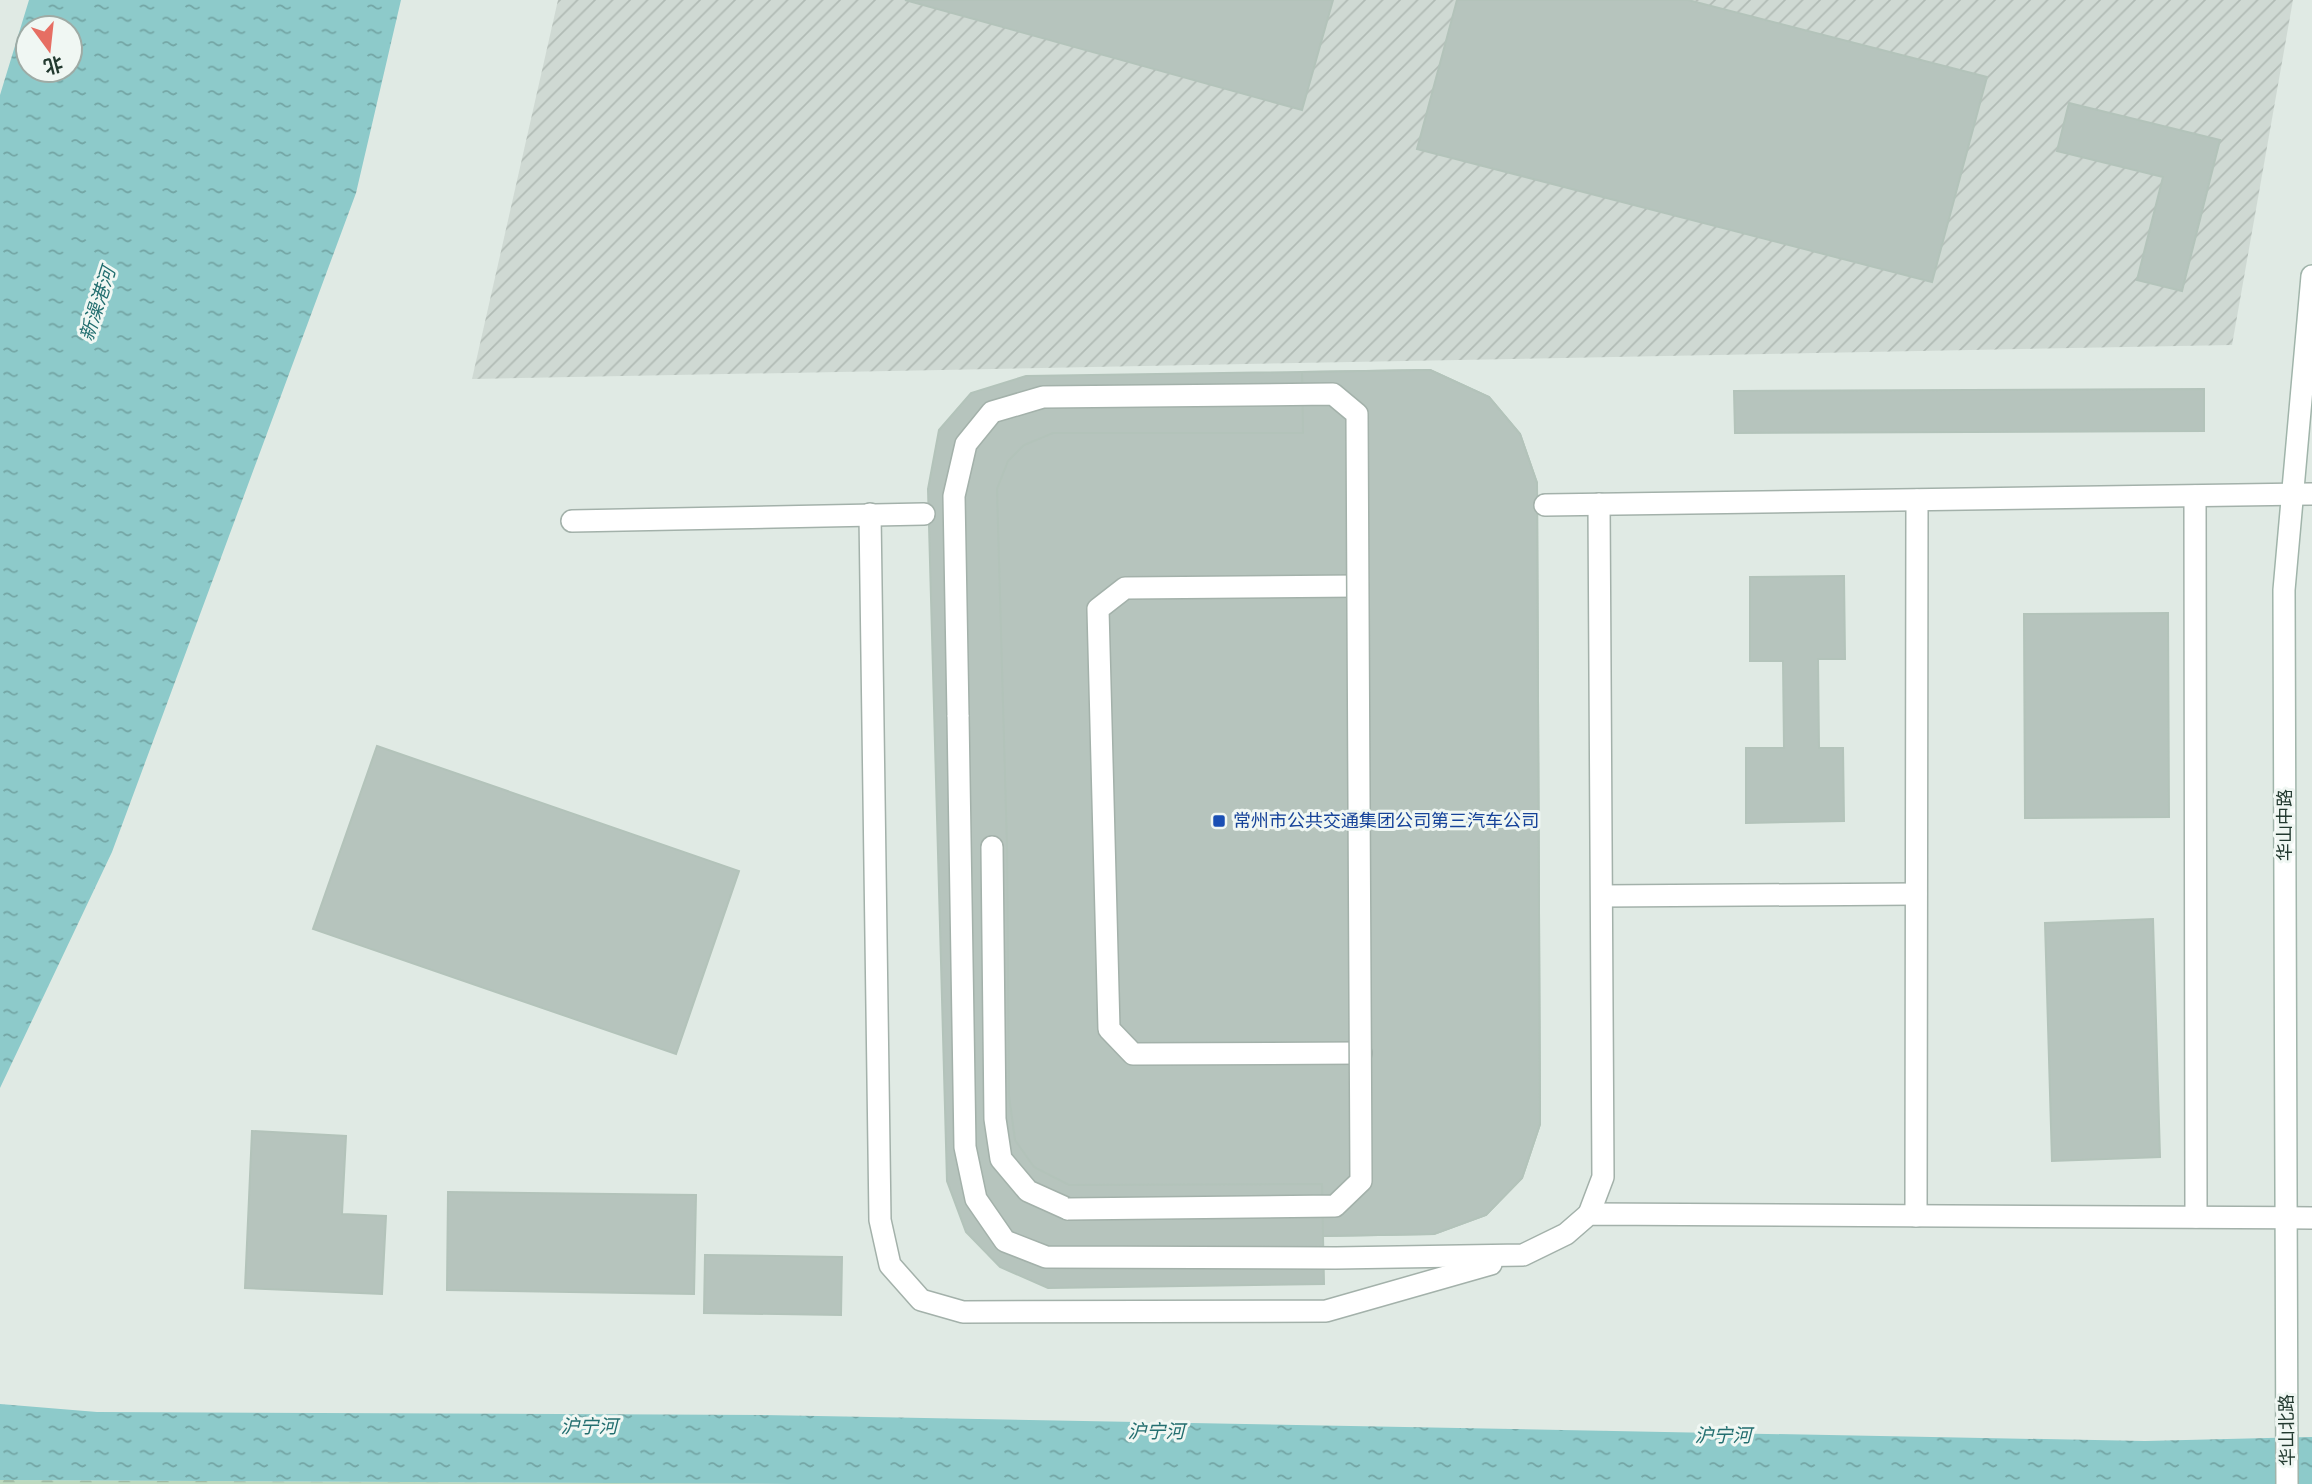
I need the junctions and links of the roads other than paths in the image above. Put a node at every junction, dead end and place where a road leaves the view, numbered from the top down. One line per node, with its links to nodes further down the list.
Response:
1 (2312, 276): 2 (main road, 华山中路)
2 (2303, 494): 3 (main road); 18 (main road, 华山中路)
3 (2194, 496): 4 (main road); 17 (main road)
4 (1917, 500): 5 (main road); 12 (main road)
5 (1600, 504): 6 (main road); 13 (main road)
6 (1545, 505)
7 (870, 514): 8 (main road); 9 (main road); 20 (main road)
8 (923, 514)
9 (572, 521)
10 (1358, 586): 11 (main road, bridge); 14 (main road, bridge); 14 (main road)
11 (960, 846): 14 (main road, bridge); 20 (main road)
12 (1916, 894): 13 (main road); 16 (main road)
13 (1602, 896): 15 (main road)
14 (1361, 1053)
15 (1589, 1214): 16 (main road); 20 (main road)
16 (1916, 1216): 17 (main road)
17 (2196, 1217): 18 (main road)
18 (2287, 1217): 19 (main road); 21 (main road, 华山中路)
19 (2312, 1218)
20 (1523, 1255)
21 (2286, 1377): 22 (main road, 华山北路)
22 (2287, 1484)

